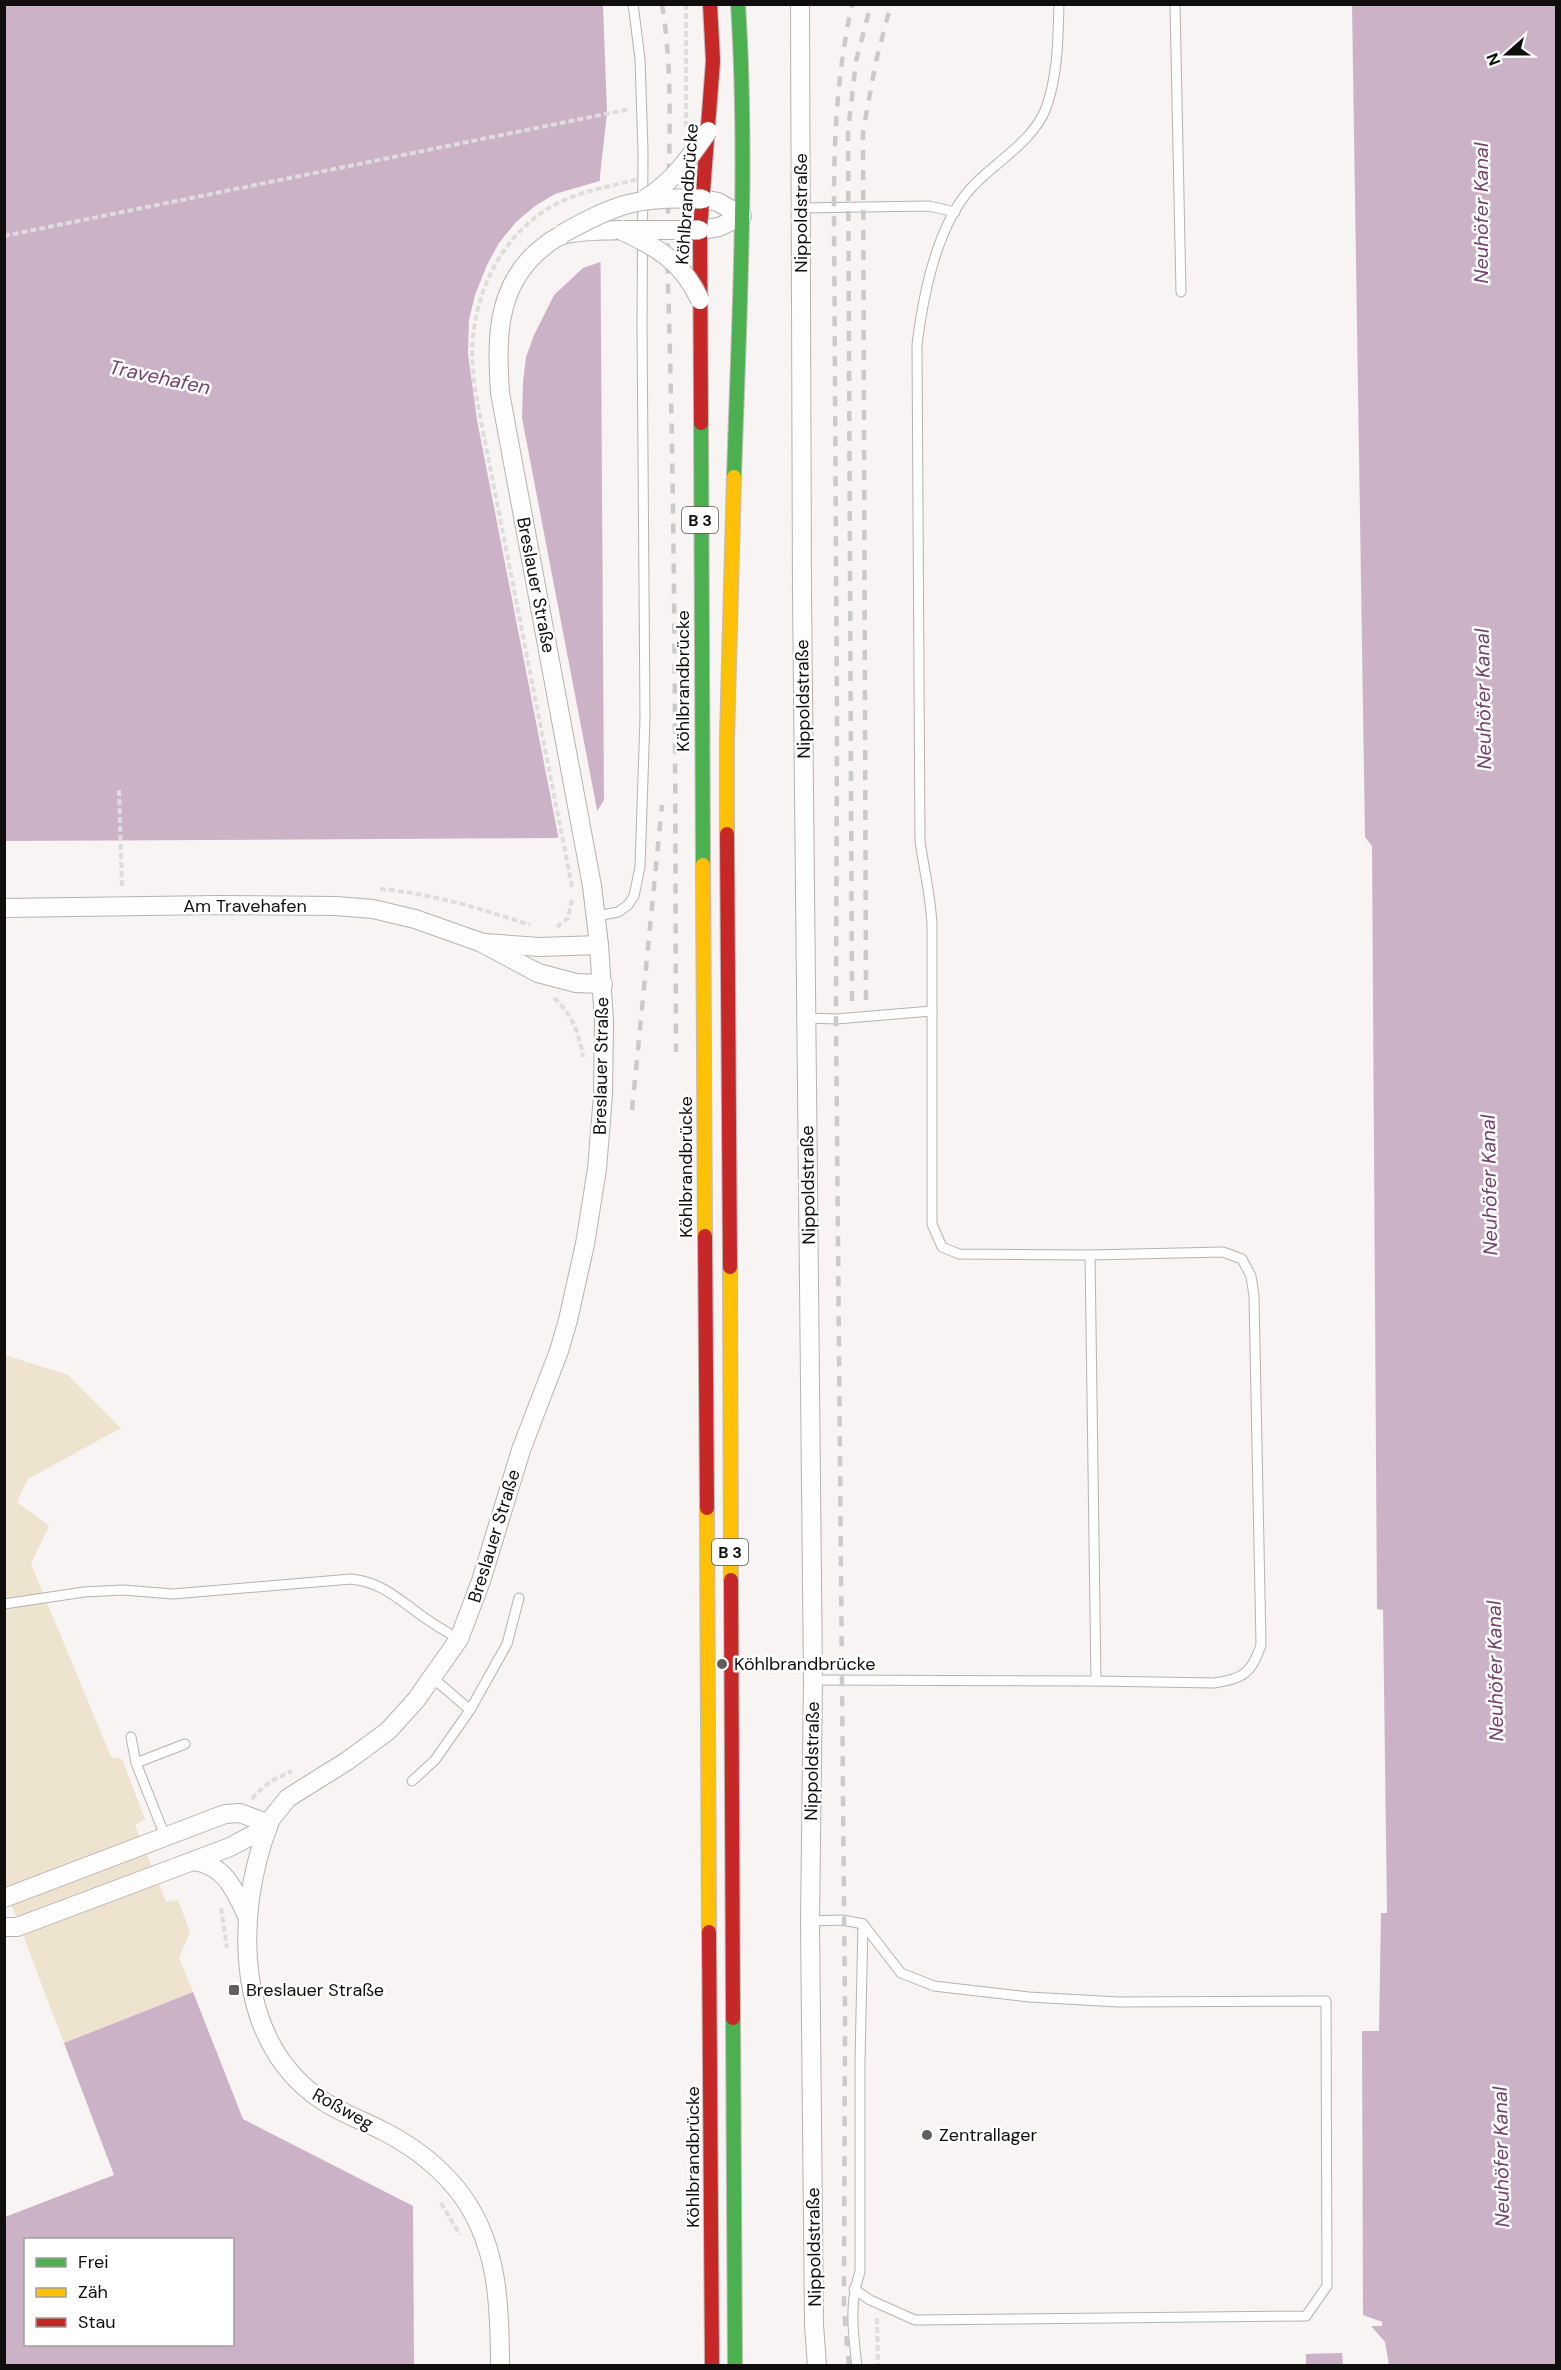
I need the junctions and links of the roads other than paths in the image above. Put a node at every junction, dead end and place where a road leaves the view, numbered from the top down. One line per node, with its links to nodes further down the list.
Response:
1 (633, 4): 19 (lane)
2 (710, 4): 7 (main road, Köhlbrandbrücke / B 3)
3 (738, 4): 12 (main road, B 3)
4 (800, 4): 10 (street, Nippoldstraße)
5 (1059, 4): 11 (lane)
6 (1175, 4): 16 (lane)
7 (708, 131): 8 (street, Breslauer Straße, bridge); 9 (main road, Köhlbrandbrücke / B 3)
8 (644, 199): 9 (street, Breslauer Straße, bridge); 15 (street, Breslauer Straße, bridge)
9 (703, 199): 12 (street, Breslauer Straße); 14 (main road, Köhlbrandbrücke / B 3)
10 (801, 208): 11 (lane); 24 (street, Nippoldstraße)
11 (955, 212): 23 (lane)
12 (742, 216): 14 (street); 48 (main road, B 3)
13 (620, 230): 14 (street, bridge); 15 (street, bridge); 17 (street, bridge)
14 (700, 230): 17 (main road, Köhlbrandbrücke / B 3)
15 (562, 234): 19 (street, Breslauer Straße)
16 (1181, 292)
17 (700, 300): 47 (main road, Köhlbrandbrücke / B 3)
18 (4, 908): 20 (street, Am Travehafen)
19 (596, 916): 21 (street, Breslauer Straße)
20 (480, 942): 21 (street, Am Travehafen); 22 (street, Am Travehafen)
21 (599, 945): 22 (street, Breslauer Straße)
22 (603, 984): 28 (street, Breslauer Straße)
23 (932, 1011): 24 (lane); 25 (lane)
24 (807, 1018): 30 (street, Nippoldstraße)
25 (1090, 1255): 31 (lane); 31 (lane)
26 (519, 1598): 32 (lane)
27 (4, 1604): 28 (lane)
28 (459, 1639): 29 (street, Breslauer Straße)
29 (433, 1678): 32 (lane); 37 (street, Breslauer Straße)
30 (813, 1680): 31 (lane); 42 (street, Nippoldstraße)
31 (1096, 1681)
32 (470, 1710): 36 (lane)
33 (131, 1737): 35 (lane)
34 (185, 1744): 35 (lane)
35 (136, 1763): 38 (lane)
36 (412, 1781)
37 (269, 1824): 38 (street); 39 (street, Breslauer Straße); 41 (street, Roßweg)
38 (165, 1836): 40 (street)
39 (193, 1860): 41 (street); 44 (street, Breslauer Straße)
40 (5, 1898)
41 (247, 1916): 46 (street, Roßweg)
42 (810, 1921): 43 (lane); 49 (street, Nippoldstraße)
43 (863, 1924): 45 (lane); 45 (lane)
44 (11, 1927)
45 (854, 2289): 50 (lane)
46 (500, 2366)
47 (712, 2366)
48 (735, 2366)
49 (817, 2366)
50 (856, 2366)

